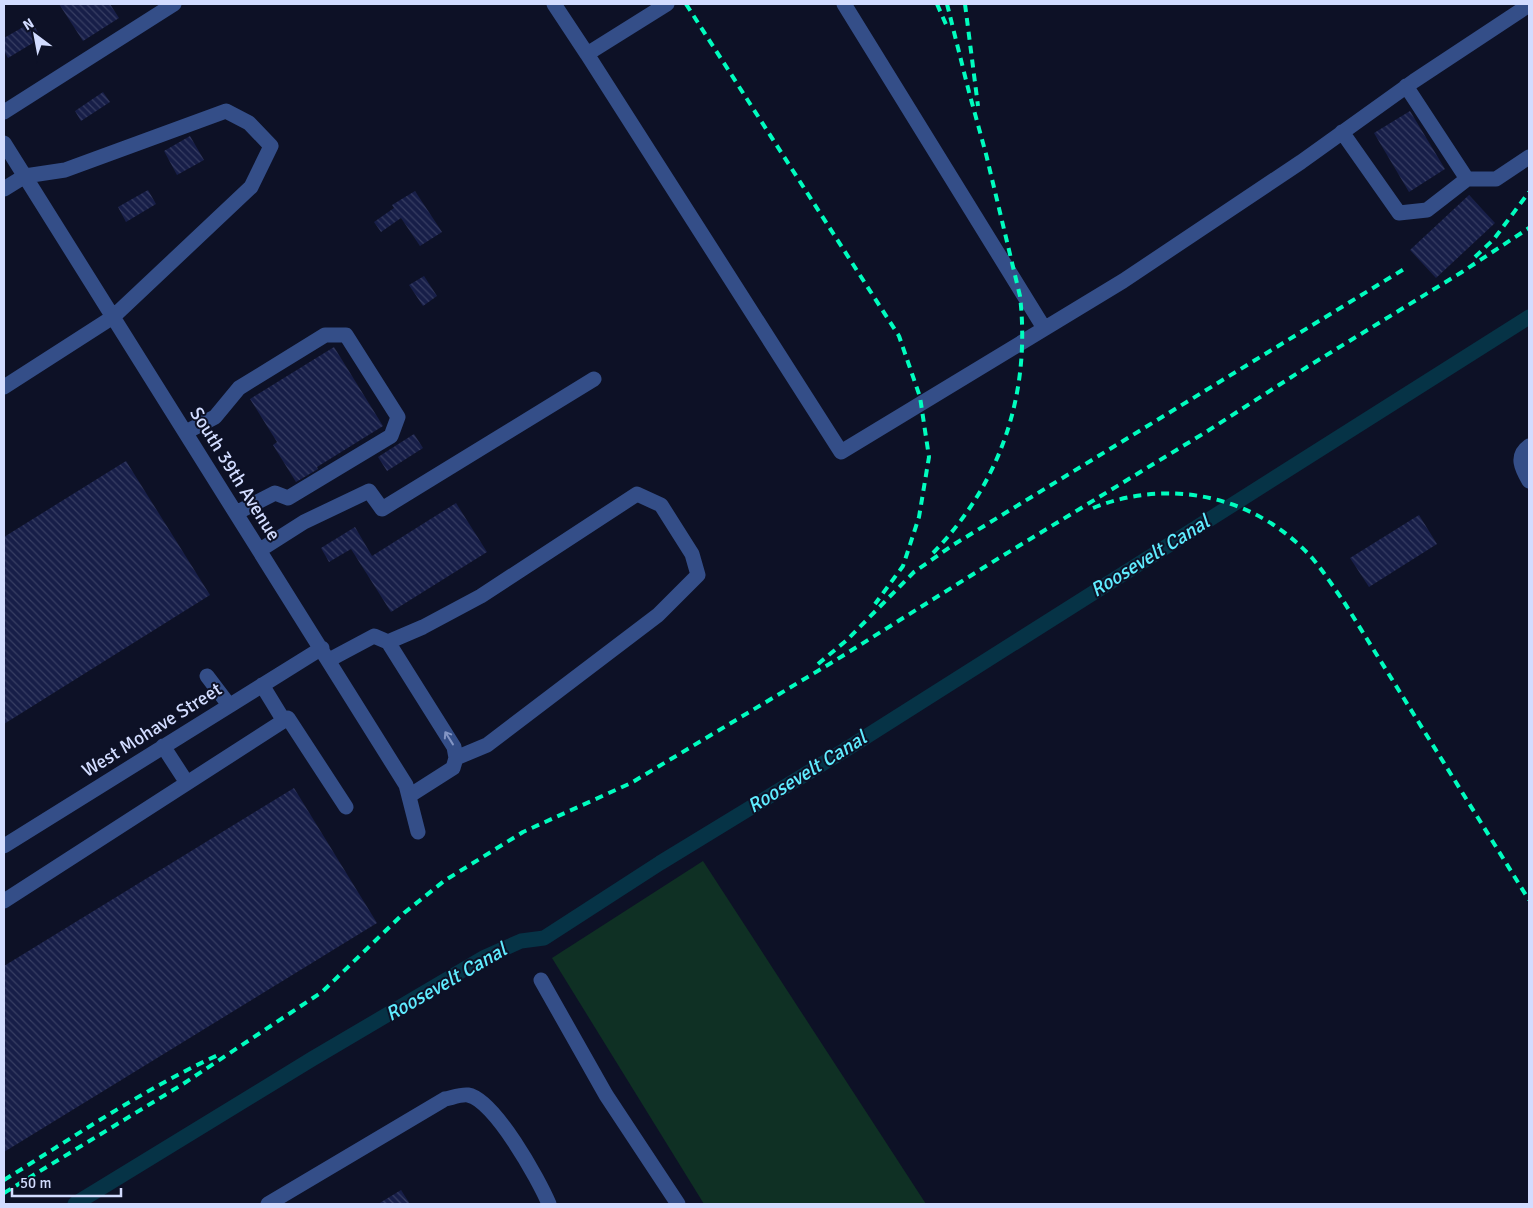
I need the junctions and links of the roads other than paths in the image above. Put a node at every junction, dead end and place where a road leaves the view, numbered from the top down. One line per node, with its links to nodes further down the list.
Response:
1 (174, 4): 8 (street)
2 (554, 4): 6 (street)
3 (667, 4): 6 (street)
4 (844, 4): 16 (street)
5 (1529, 5): 7 (street)
6 (586, 54): 16 (street)
7 (1406, 86): 9 (street); 13 (street)
8 (4, 112)
9 (1342, 132): 13 (street); 16 (street)
10 (4, 143): 12 (street, South 39th Avenue)
11 (1529, 157): 13 (street)
12 (25, 176): 14 (street); 15 (street, South 39th Avenue); 15 (street)
13 (1467, 180)
14 (4, 189)
15 (113, 317): 18 (street); 19 (street, South 39th Avenue)
16 (1044, 328)
17 (594, 379): 23 (street)
18 (4, 387)
19 (186, 432): 22 (street, South 39th Avenue); 22 (street)
20 (1529, 446): 21 (street)
21 (1529, 482)
22 (236, 513): 23 (street, South 39th Avenue)
23 (260, 550): 25 (street, South 39th Avenue)
24 (388, 642): 25 (street, West Mohave Street); 31 (street, one-way to 24); 31 (street)
25 (325, 654): 27 (street, West Mohave Street); 33 (street, South 39th Avenue)
26 (207, 676): 28 (street)
27 (262, 685): 28 (street, West Mohave Street); 29 (street)
28 (229, 705): 30 (street, West Mohave Street)
29 (284, 721): 32 (street); 34 (street)
30 (163, 746): 32 (street); 36 (street, West Mohave Street)
31 (456, 758): 33 (street)
32 (187, 783): 37 (street)
33 (409, 796): 35 (street, South 39th Avenue)
34 (346, 807)
35 (418, 832)
36 (4, 846)
37 (4, 901)
38 (541, 980): 41 (street)
39 (268, 1204): 40 (street)
40 (549, 1204)
41 (678, 1204)

